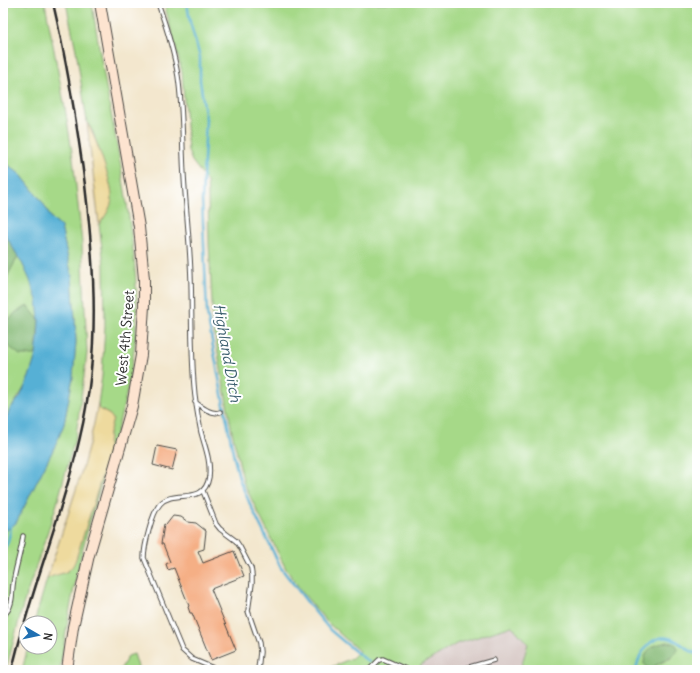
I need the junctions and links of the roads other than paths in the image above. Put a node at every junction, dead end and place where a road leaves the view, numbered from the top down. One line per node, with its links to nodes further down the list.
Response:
1 (100, 3): 9 (main road, West 4th Street)
2 (158, 3): 3 (lane)
3 (195, 402): 4 (lane); 5 (lane)
4 (220, 412)
5 (203, 490): 10 (lane); 11 (lane)
6 (23, 536): 7 (lane)
7 (3, 616)
8 (494, 660): 14 (lane)
9 (67, 670)
10 (218, 670)
11 (258, 670)
12 (369, 670): 13 (lane)
13 (408, 670)
14 (459, 670)

